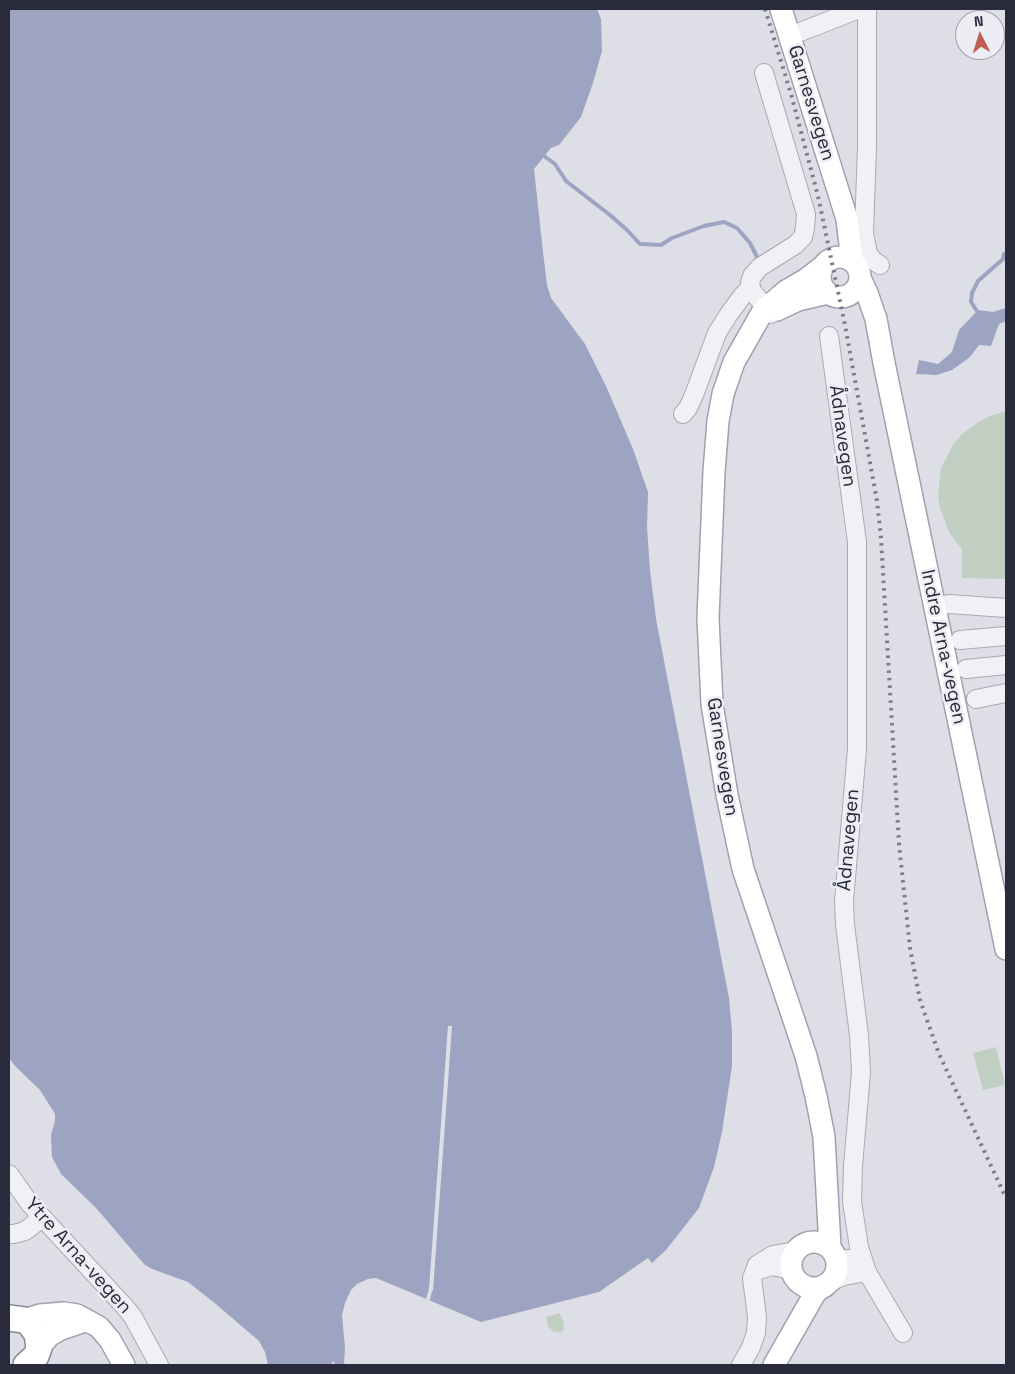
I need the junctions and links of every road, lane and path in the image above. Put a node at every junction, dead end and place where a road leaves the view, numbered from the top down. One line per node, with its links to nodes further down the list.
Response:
1 (781, 9): 4 (main road, Garnesvegen)
2 (859, 9): 4 (street)
3 (866, 9): 8 (street)
4 (790, 36): 6 (main road, Garnesvegen)
5 (764, 73): 10 (street)
6 (840, 198): 7 (main road, Garnesvegen); 9 (main road, Garnesvegen)
7 (826, 263): 9 (main road); 11 (main road); 12 (main road, Garnesvegen)
8 (880, 265)
9 (856, 269): 11 (main road); 14 (main road, Indre Arna-vegen)
10 (751, 287): 12 (street); 15 (street)
11 (835, 295): 12 (main road); 14 (main road, Indre Arna-vegen)
12 (765, 316): 26 (main road, Garnesvegen)
13 (829, 336): 31 (street, Ådnavegen)
14 (880, 345): 16 (main road, Indre Arna-vegen)
15 (683, 414)
16 (934, 607): 17 (street); 24 (main road, Indre Arna-vegen)
17 (1006, 608)
18 (1006, 636): 19 (street)
19 (960, 640)
20 (1006, 665): 21 (street)
21 (966, 669)
22 (1006, 693): 23 (street)
23 (976, 699)
24 (1006, 949)
25 (9, 1174): 27 (street, Ytre Arna-vegen)
26 (826, 1184): 29 (main road, Garnesvegen); 30 (main road, Garnesvegen)
27 (42, 1218): 28 (street); 41 (street, Ytre Arna-vegen)
28 (9, 1234)
29 (802, 1247): 30 (main road); 32 (street); 33 (main road)
30 (834, 1254): 31 (street); 34 (main road)
31 (865, 1265): 34 (street); 37 (street, Ådnavegen)
32 (754, 1272): 33 (street); 42 (street)
33 (795, 1276): 34 (main road); 39 (main road)
34 (828, 1283): 39 (main road)
35 (14, 1316): 36 (main road); 38 (highway)
36 (85, 1321): 38 (main road); 40 (main road)
37 (903, 1333)
38 (35, 1358)
39 (778, 1359)
40 (124, 1365)
41 (159, 1365)
42 (741, 1365)

